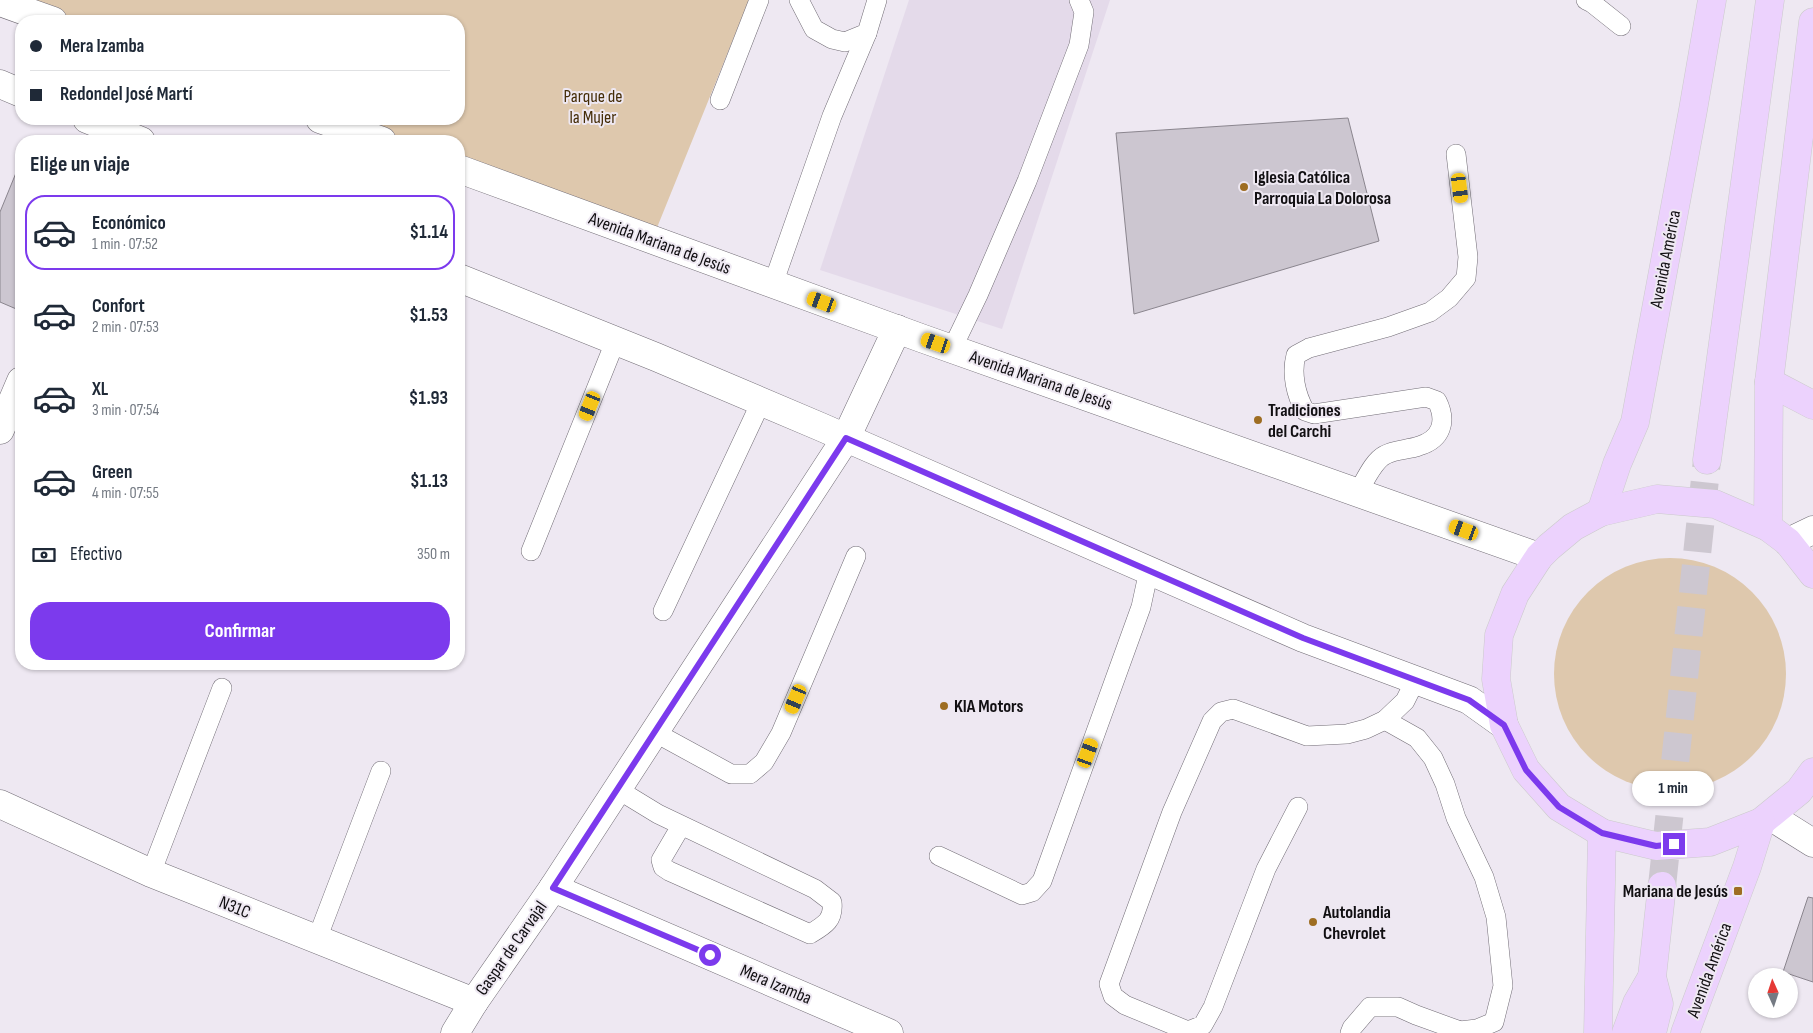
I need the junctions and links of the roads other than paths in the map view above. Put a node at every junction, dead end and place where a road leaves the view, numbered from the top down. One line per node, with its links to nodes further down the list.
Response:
1 (759, 0): 15 (lane)
2 (798, 0): 12 (lane)
3 (877, 0): 12 (lane)
4 (1079, 0): 26 (lane)
5 (1586, 0): 11 (lane)
6 (1712, 0): 35 (main road, Avenida América)
7 (1770, 0): 33 (main road)
8 (0, 2): 9 (main road)
9 (36, 15)
10 (1813, 22): 27 (main road)
11 (1621, 26)
12 (868, 33): 23 (lane)
13 (0, 84): 14 (main road)
14 (15, 90)
15 (720, 100)
16 (100, 125): 18 (main road)
17 (337, 125): 19 (main road)
18 (121, 135)
19 (365, 135)
20 (1456, 154): 34 (lane)
21 (465, 171): 23 (main road, Avenida Mariana de Jesús)
22 (465, 280): 25 (main road)
23 (773, 284): 24 (main road, Avenida Mariana de Jesús)
24 (897, 329): 26 (main road, Avenida Mariana de Jesús); 32 (main road, Gaspar de Carvajal)
25 (615, 342): 29 (main road); 38 (lane)
26 (952, 349): 34 (main road, Avenida Mariana de Jesús)
27 (1769, 382): 30 (main road); 37 (main road)
28 (15, 395): 31 (main road)
29 (761, 402): 32 (main road); 43 (lane)
30 (1813, 405)
31 (0, 430)
32 (846, 438): 41 (main road); 48 (main road, Gaspar de Carvajal)
33 (1707, 460)
34 (1358, 492): 40 (main road, Avenida Mariana de Jesús)
35 (1601, 512): 37 (main road); 40 (main road)
36 (1813, 530): 37 (main road)
37 (1778, 535): 42 (main road)
38 (531, 551)
39 (856, 556): 48 (lane)
40 (1539, 557): 47 (main road)
41 (1149, 570): 44 (main road); 58 (lane)
42 (1813, 574)
43 (663, 611)
44 (1416, 679): 46 (lane); 47 (main road)
45 (222, 688): 59 (lane)
46 (1385, 720): 53 (lane); 67 (lane)
47 (1504, 725): 56 (main road)
48 (654, 732): 51 (main road, Gaspar de Carvajal)
49 (381, 771): 62 (lane)
50 (1813, 772): 54 (main road)
51 (617, 789): 55 (lane); 61 (main road, Gaspar de Carvajal)
52 (0, 804): 59 (main road, N31C)
53 (1298, 807)
54 (1765, 819): 56 (main road); 57 (main road); 73 (main road, Avenida América)
55 (681, 826): 55 (lane)
56 (1602, 833): 68 (main road)
57 (1813, 843)
58 (939, 856)
59 (151, 873): 62 (main road, N31C)
60 (1662, 886): 63 (main road)
61 (553, 888): 64 (main road, Gaspar de Carvajal); 66 (main road, Mera Izamba)
62 (317, 939): 64 (main road, N31C)
63 (1652, 977): 69 (main road); 70 (lane); 71 (lane); 72 (main road)
64 (474, 1002): 65 (main road, Gaspar de Carvajal)
65 (455, 1033)
66 (889, 1033)
67 (1350, 1033)
68 (1598, 1033)
69 (1626, 1033)
70 (1633, 1033)
71 (1641, 1033)
72 (1652, 1033)
73 (1685, 1033)

